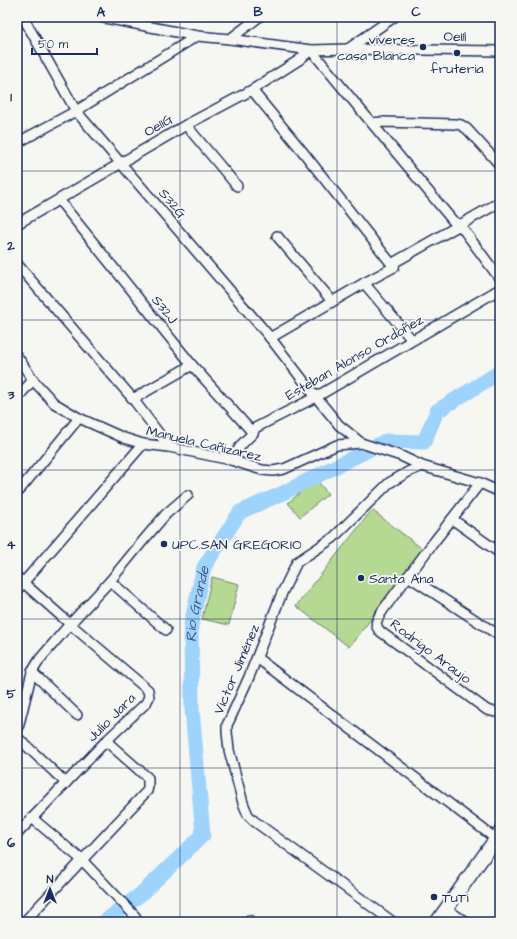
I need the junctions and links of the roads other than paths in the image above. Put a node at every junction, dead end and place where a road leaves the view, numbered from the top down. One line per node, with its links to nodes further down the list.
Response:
1 (23, 17): 11 (street, S32G)
2 (105, 17): 5 (street, Oe11l)
3 (260, 17): 6 (street)
4 (394, 17): 7 (street)
5 (197, 36): 6 (street, Oe11l); 11 (street)
6 (230, 39): 8 (street, Oe11l)
7 (348, 49): 8 (street, Oe11l); 9 (street, Oe11l)
8 (312, 50): 10 (street, Oe11G); 12 (street)
9 (500, 51)
10 (252, 90): 13 (street, Oe11G); 24 (street)
11 (76, 111): 14 (street); 15 (street, S32G)
12 (372, 123): 16 (street); 21 (street)
13 (186, 125): 15 (street, Oe11G); 17 (street)
14 (17, 143)
15 (120, 163): 18 (street, Oe11G); 29 (street, S32G)
16 (500, 165)
17 (237, 186)
18 (59, 200): 20 (street, Oe11G); 32 (street, S32J)
19 (500, 202): 21 (street)
20 (17, 224)
21 (460, 225): 24 (street); 25 (street)
22 (277, 236): 28 (street)
23 (17, 264): 36 (street)
24 (394, 267): 26 (street)
25 (500, 279)
26 (364, 283): 28 (street); 30 (street)
27 (500, 289): 30 (street, Esteban Alonso Ordoñez)
28 (332, 301): 29 (street)
29 (270, 338): 34 (street, S32G)
30 (412, 340): 34 (street, Esteban Alonso Ordoñez)
31 (17, 356): 33 (street, Manuela Cañizarez)
32 (192, 365): 36 (street); 38 (street, S32J)
33 (33, 380): 35 (street); 37 (street, Manuela Cañizarez)
34 (316, 397): 38 (street, Esteban Alonso Ordoñez); 39 (street, S32G)
35 (17, 398)
36 (133, 399): 41 (street)
37 (79, 418): 40 (street, Manuela Cañizarez); 46 (street)
38 (253, 433): 42 (street, Esteban Alonso Ordoñez)
39 (361, 443): 42 (street, Manuela Cañizarez); 43 (street, Manuela Cañizarez)
40 (143, 444): 41 (street, Manuela Cañizarez); 51 (street)
41 (170, 447): 42 (street, Manuela Cañizarez)
42 (231, 460)
43 (422, 466): 44 (street, Manuela Cañizarez); 57 (street, Victor Jiménez)
44 (480, 484): 45 (street, Manuela Cañizarez); 48 (street, Rodrigo Araujo)
45 (500, 492)
46 (17, 493)
47 (188, 495): 52 (street)
48 (452, 519): 49 (street); 50 (street, Rodrigo Araujo)
49 (500, 553)
50 (408, 576): 56 (street); 59 (street, Rodrigo Araujo)
51 (20, 579): 53 (street); 54 (street, Julio Jara)
52 (110, 581): 54 (street); 55 (street)
53 (17, 590)
54 (70, 624): 58 (street); 63 (street, Julio Jara)
55 (166, 630)
56 (500, 636)
57 (257, 658): 67 (street); 72 (street, Victor Jiménez)
58 (32, 672): 60 (street); 61 (street)
59 (500, 710)
60 (77, 715)
61 (17, 732)
62 (17, 737): 64 (street)
63 (106, 741): 64 (street, Julio Jara); 68 (street)
64 (66, 783): 65 (street, Julio Jara)
65 (32, 818): 66 (street, Julio Jara); 68 (street)
66 (17, 834)
67 (498, 836): 69 (street)
68 (82, 860): 70 (street); 71 (street)
69 (446, 909): 73 (street); 74 (street)
70 (136, 919)
71 (24, 922)
72 (393, 922)
73 (437, 922)
74 (466, 922)

